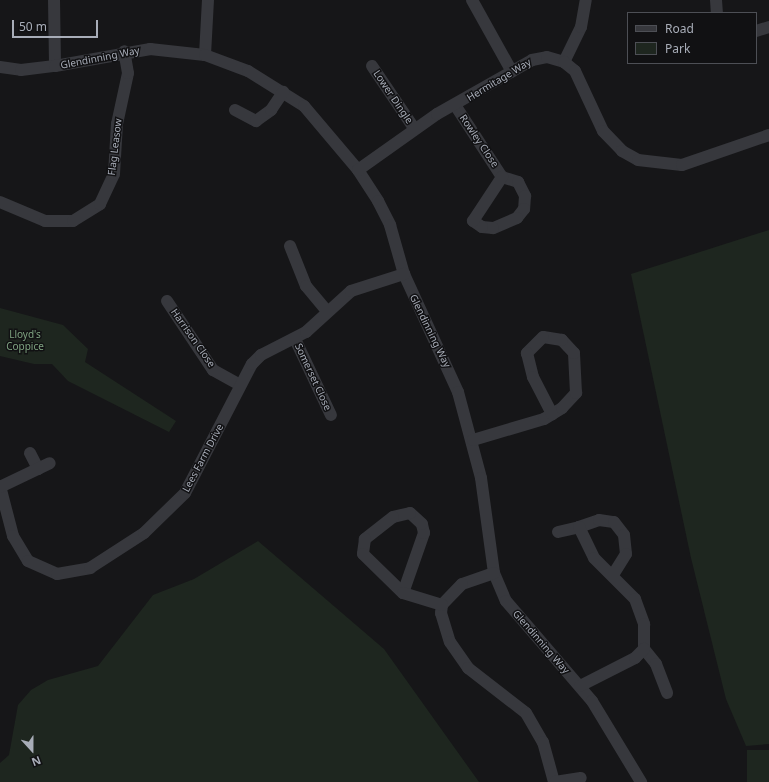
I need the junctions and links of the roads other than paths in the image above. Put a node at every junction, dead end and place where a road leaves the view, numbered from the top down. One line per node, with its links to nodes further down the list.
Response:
1 (54, 0): 12 (street)
2 (208, 0): 10 (street)
3 (472, 0): 15 (street)
4 (586, 0): 11 (street)
5 (716, 0): 6 (street)
6 (717, 12)
7 (769, 27): 8 (street)
8 (757, 31)
9 (124, 51): 10 (street, Glendinning Way); 12 (street, Glendinning Way); 23 (street, Flag Leasow)
10 (206, 55): 16 (street, Glendinning Way)
11 (564, 62): 15 (street, Hermitage Way); 20 (street)
12 (55, 66): 14 (street, Glendinning Way)
13 (372, 66): 19 (street, Lower Dingle)
14 (0, 67)
15 (512, 72): 17 (street, Hermitage Way)
16 (283, 92): 18 (street); 21 (street, Glendinning Way)
17 (455, 105): 19 (street, Hermitage Way); 22 (street, Rowley Close)
18 (235, 110)
19 (414, 128): 21 (street, Hermitage Way)
20 (769, 135)
21 (358, 170): 25 (street, Glendinning Way)
22 (502, 177): 22 (street, Rowley Close)
23 (0, 202)
24 (290, 246): 27 (street)
25 (404, 274): 27 (street, Lees Farm Drive); 32 (street, Glendinning Way)
26 (167, 301): 29 (street, Harrison Close)
27 (327, 311): 28 (street, Lees Farm Drive)
28 (295, 339): 29 (street, Lees Farm Drive); 31 (street, Somerset Close)
29 (240, 385): 36 (street, Lees Farm Drive)
30 (552, 414): 30 (street); 32 (street)
31 (331, 415)
32 (473, 440): 39 (street, Glendinning Way)
33 (30, 453): 35 (street)
34 (50, 463): 35 (street)
35 (38, 469): 36 (street)
36 (0, 486)
37 (579, 527): 38 (street); 40 (street); 40 (street)
38 (558, 532)
39 (494, 573): 42 (street); 44 (street, Glendinning Way)
40 (613, 575): 43 (street)
41 (403, 593): 41 (street); 42 (street)
42 (442, 605): 47 (street)
43 (644, 650): 44 (street); 45 (street)
44 (580, 686): 48 (street, Glendinning Way)
45 (667, 693)
46 (581, 778): 47 (street)
47 (554, 782)
48 (640, 782)

